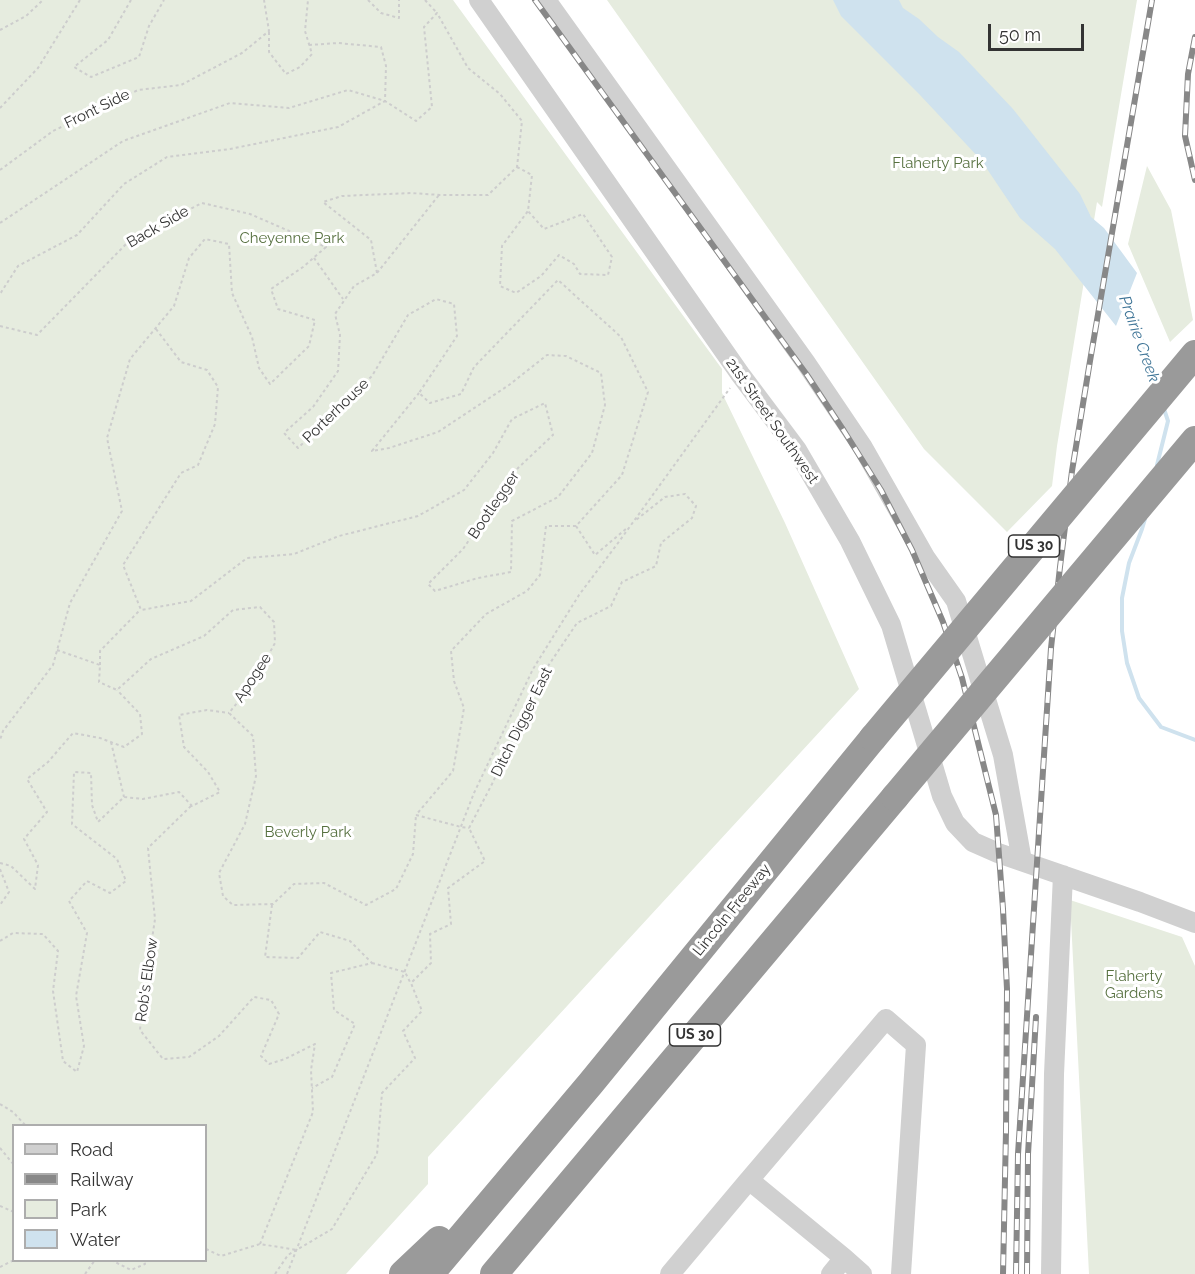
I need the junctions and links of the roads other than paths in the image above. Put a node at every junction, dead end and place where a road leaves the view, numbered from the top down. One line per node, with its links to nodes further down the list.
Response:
1 (479, 0): 5 (street, 21st Street Southwest)
2 (546, 0): 5 (street)
3 (1195, 354): 8 (highway, Lincoln Freeway / US 30, bridge)
4 (1195, 440): 10 (highway, US 30, bridge)
5 (1022, 861): 6 (street, 21st Street Southwest)
6 (1064, 875): 7 (street, 21st Street Southwest); 20 (street)
7 (1195, 923)
8 (591, 1083): 12 (highway); 13 (highway, US 30)
9 (750, 1180): 11 (street); 16 (street); 19 (street)
10 (569, 1185): 14 (highway, US 30); 15 (highway)
11 (844, 1258): 17 (street); 18 (street)
12 (403, 1274)
13 (430, 1274)
14 (494, 1274)
15 (505, 1274)
16 (670, 1274)
17 (831, 1274)
18 (862, 1274)
19 (901, 1274)
20 (1051, 1274)

